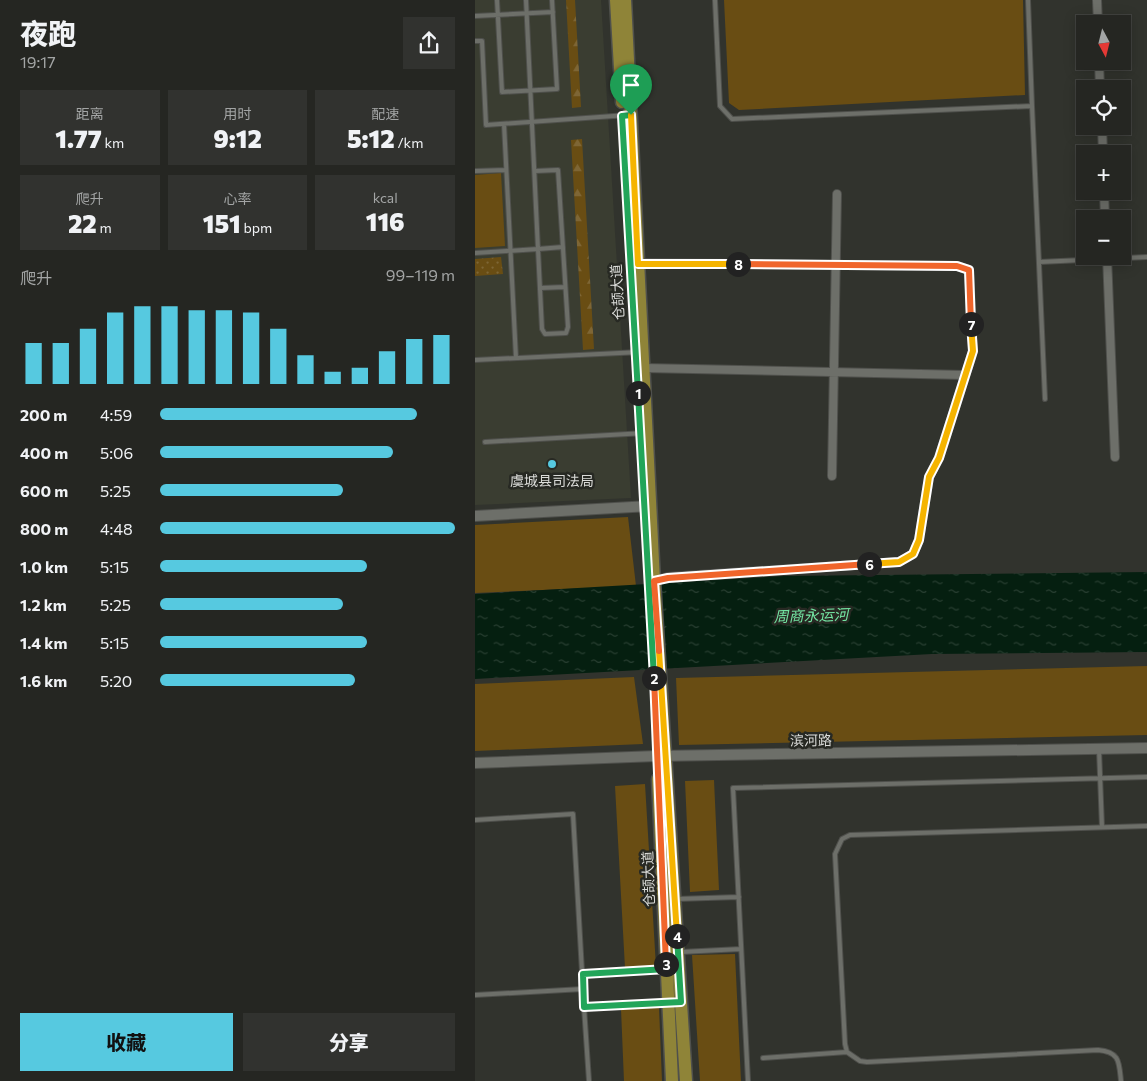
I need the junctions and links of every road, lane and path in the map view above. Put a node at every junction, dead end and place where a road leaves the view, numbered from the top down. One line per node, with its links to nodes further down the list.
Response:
1 (497, 0): 11 (lane)
2 (526, 0): 10 (lane)
3 (552, 0): 9 (lane)
4 (616, 0): 17 (main road, 仓颉大道)
5 (625, 0): 17 (main road, 仓颉大道)
6 (715, 0): 16 (lane)
7 (1028, 0): 16 (lane)
8 (1097, 0): 12 (street)
9 (553, 12): 10 (lane); 15 (lane)
10 (527, 13): 11 (lane); 15 (lane)
11 (498, 15): 13 (lane); 15 (lane)
12 (1097, 15)
13 (475, 16)
14 (475, 41): 19 (lane)
15 (531, 90): 18 (lane)
16 (1032, 106): 31 (lane)
17 (627, 116): 18 (lane); 32 (main road, 仓颉大道)
18 (532, 122): 19 (lane); 21 (lane)
19 (504, 124): 20 (lane)
20 (506, 170): 22 (lane); 26 (lane)
21 (535, 171): 24 (lane); 25 (lane)
22 (475, 172)
23 (837, 194): 33 (street)
24 (563, 247): 25 (lane); 35 (lane)
25 (539, 249): 26 (lane); 36 (lane)
26 (510, 250): 27 (lane); 38 (lane)
27 (475, 252)
28 (1131, 257): 29 (lane)
29 (1147, 257)
30 (1076, 259): 31 (lane)
31 (1039, 262): 43 (lane)
32 (635, 263): 33 (street); 37 (main road, 仓颉大道)
33 (836, 265): 41 (street); 42 (street)
34 (1107, 265): 46 (street)
35 (565, 287): 36 (lane); 36 (lane)
36 (540, 288)
37 (639, 352): 38 (lane); 40 (main road, 仓颉大道); 44 (main road, 仓颉大道)
38 (516, 358): 39 (lane)
39 (475, 360)
40 (644, 368): 41 (street); 44 (main road, 仓颉大道)
41 (834, 372): 42 (street); 47 (street)
42 (965, 375): 50 (street)
43 (1045, 399)
44 (644, 433): 45 (lane); 48 (main road, 仓颉大道)
45 (485, 442)
46 (1115, 457)
47 (832, 476)
48 (647, 506): 49 (street); 50 (main road, 仓颉大道)
49 (475, 516)
50 (651, 582): 53 (main road, 仓颉大道)
51 (1099, 748): 52 (street, 滨河路); 53 (street, 滨河路); 56 (lane)
52 (1147, 748)
53 (661, 756): 54 (street, 滨河路); 61 (main road, 仓颉大道)
54 (475, 763)
55 (1147, 776): 56 (lane)
56 (1100, 778): 59 (lane); 60 (lane)
57 (475, 820): 65 (lane)
58 (1147, 826): 59 (lane)
59 (1102, 827): 70 (lane)
60 (739, 897): 61 (lane); 62 (lane)
61 (669, 900): 63 (main road, 仓颉大道)
62 (741, 949): 63 (lane); 75 (lane)
63 (672, 953): 64 (main road, 仓颉大道)
64 (673, 969): 65 (lane); 68 (main road, 仓颉大道)
65 (583, 974): 66 (lane)
66 (583, 989): 67 (lane); 69 (lane)
67 (475, 995)
68 (675, 1002): 69 (lane); 73 (main road, 仓颉大道); 74 (main road, 仓颉大道)
69 (584, 1007): 72 (lane)
70 (847, 1052): 71 (lane); 76 (lane)
71 (763, 1058)
72 (589, 1081)
73 (672, 1081)
74 (686, 1081)
75 (748, 1081)
76 (1121, 1081)

